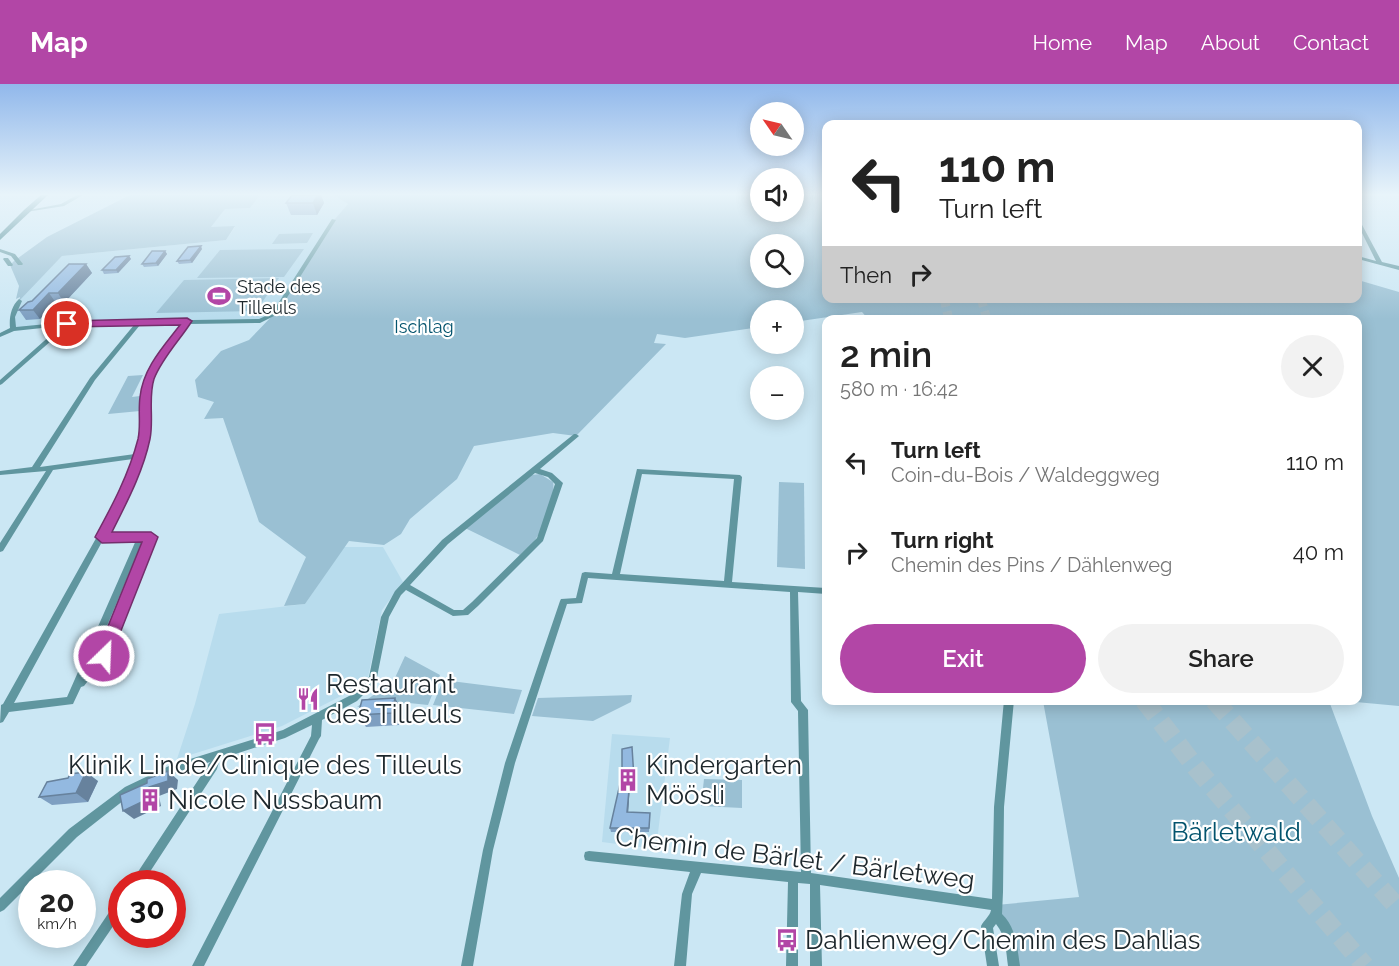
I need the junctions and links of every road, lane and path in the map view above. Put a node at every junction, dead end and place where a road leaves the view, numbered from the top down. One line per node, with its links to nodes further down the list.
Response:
1 (324, 236): 11 (street)
2 (1366, 236): 6 (street)
3 (0, 250): 7 (street)
4 (6, 259): 8 (street)
5 (1362, 259): 6 (street)
6 (1380, 263): 9 (street)
7 (20, 264)
8 (10, 265)
9 (1399, 268)
10 (19, 301): 14 (street)
11 (187, 321): 12 (street); 18 (street)
12 (139, 322): 13 (street); 20 (street)
13 (67, 324): 14 (street); 16 (street)
14 (13, 329): 15 (street)
15 (0, 334)
16 (0, 383)
17 (576, 436): 21 (street)
18 (138, 456): 19 (street); 23 (street)
19 (51, 468): 20 (street); 24 (street)
20 (34, 470): 22 (street)
21 (535, 470): 27 (street); 27 (street)
22 (0, 472)
23 (102, 537): 31 (street); 31 (street)
24 (0, 549)
25 (615, 576): 26 (street); 26 (street); 45 (street)
26 (728, 585): 28 (street)
27 (405, 586): 33 (street)
28 (794, 590): 29 (street); 39 (street)
29 (822, 591)
30 (1008, 705): 41 (street)
31 (3, 708): 32 (street)
32 (0, 719)
33 (317, 719): 34 (street); 44 (street)
34 (216, 757): 37 (street); 40 (street)
35 (589, 856): 36 (street, Chemin de Bärlet / Bärletweg)
36 (697, 868): 38 (street, Chemin de Bärlet / Bärletweg); 46 (street)
37 (144, 870)
38 (793, 877): 39 (street, Chemin de Bärlet / Bärletweg); 47 (street)
39 (810, 878): 41 (street, Chemin de Bärlet / Bärletweg); 48 (street)
40 (0, 906)
41 (996, 910): 49 (street); 50 (street)
42 (108, 924): 43 (street)
43 (79, 966)
44 (198, 966)
45 (466, 966)
46 (680, 966)
47 (792, 966)
48 (816, 966)
49 (993, 966)
50 (1014, 966)

